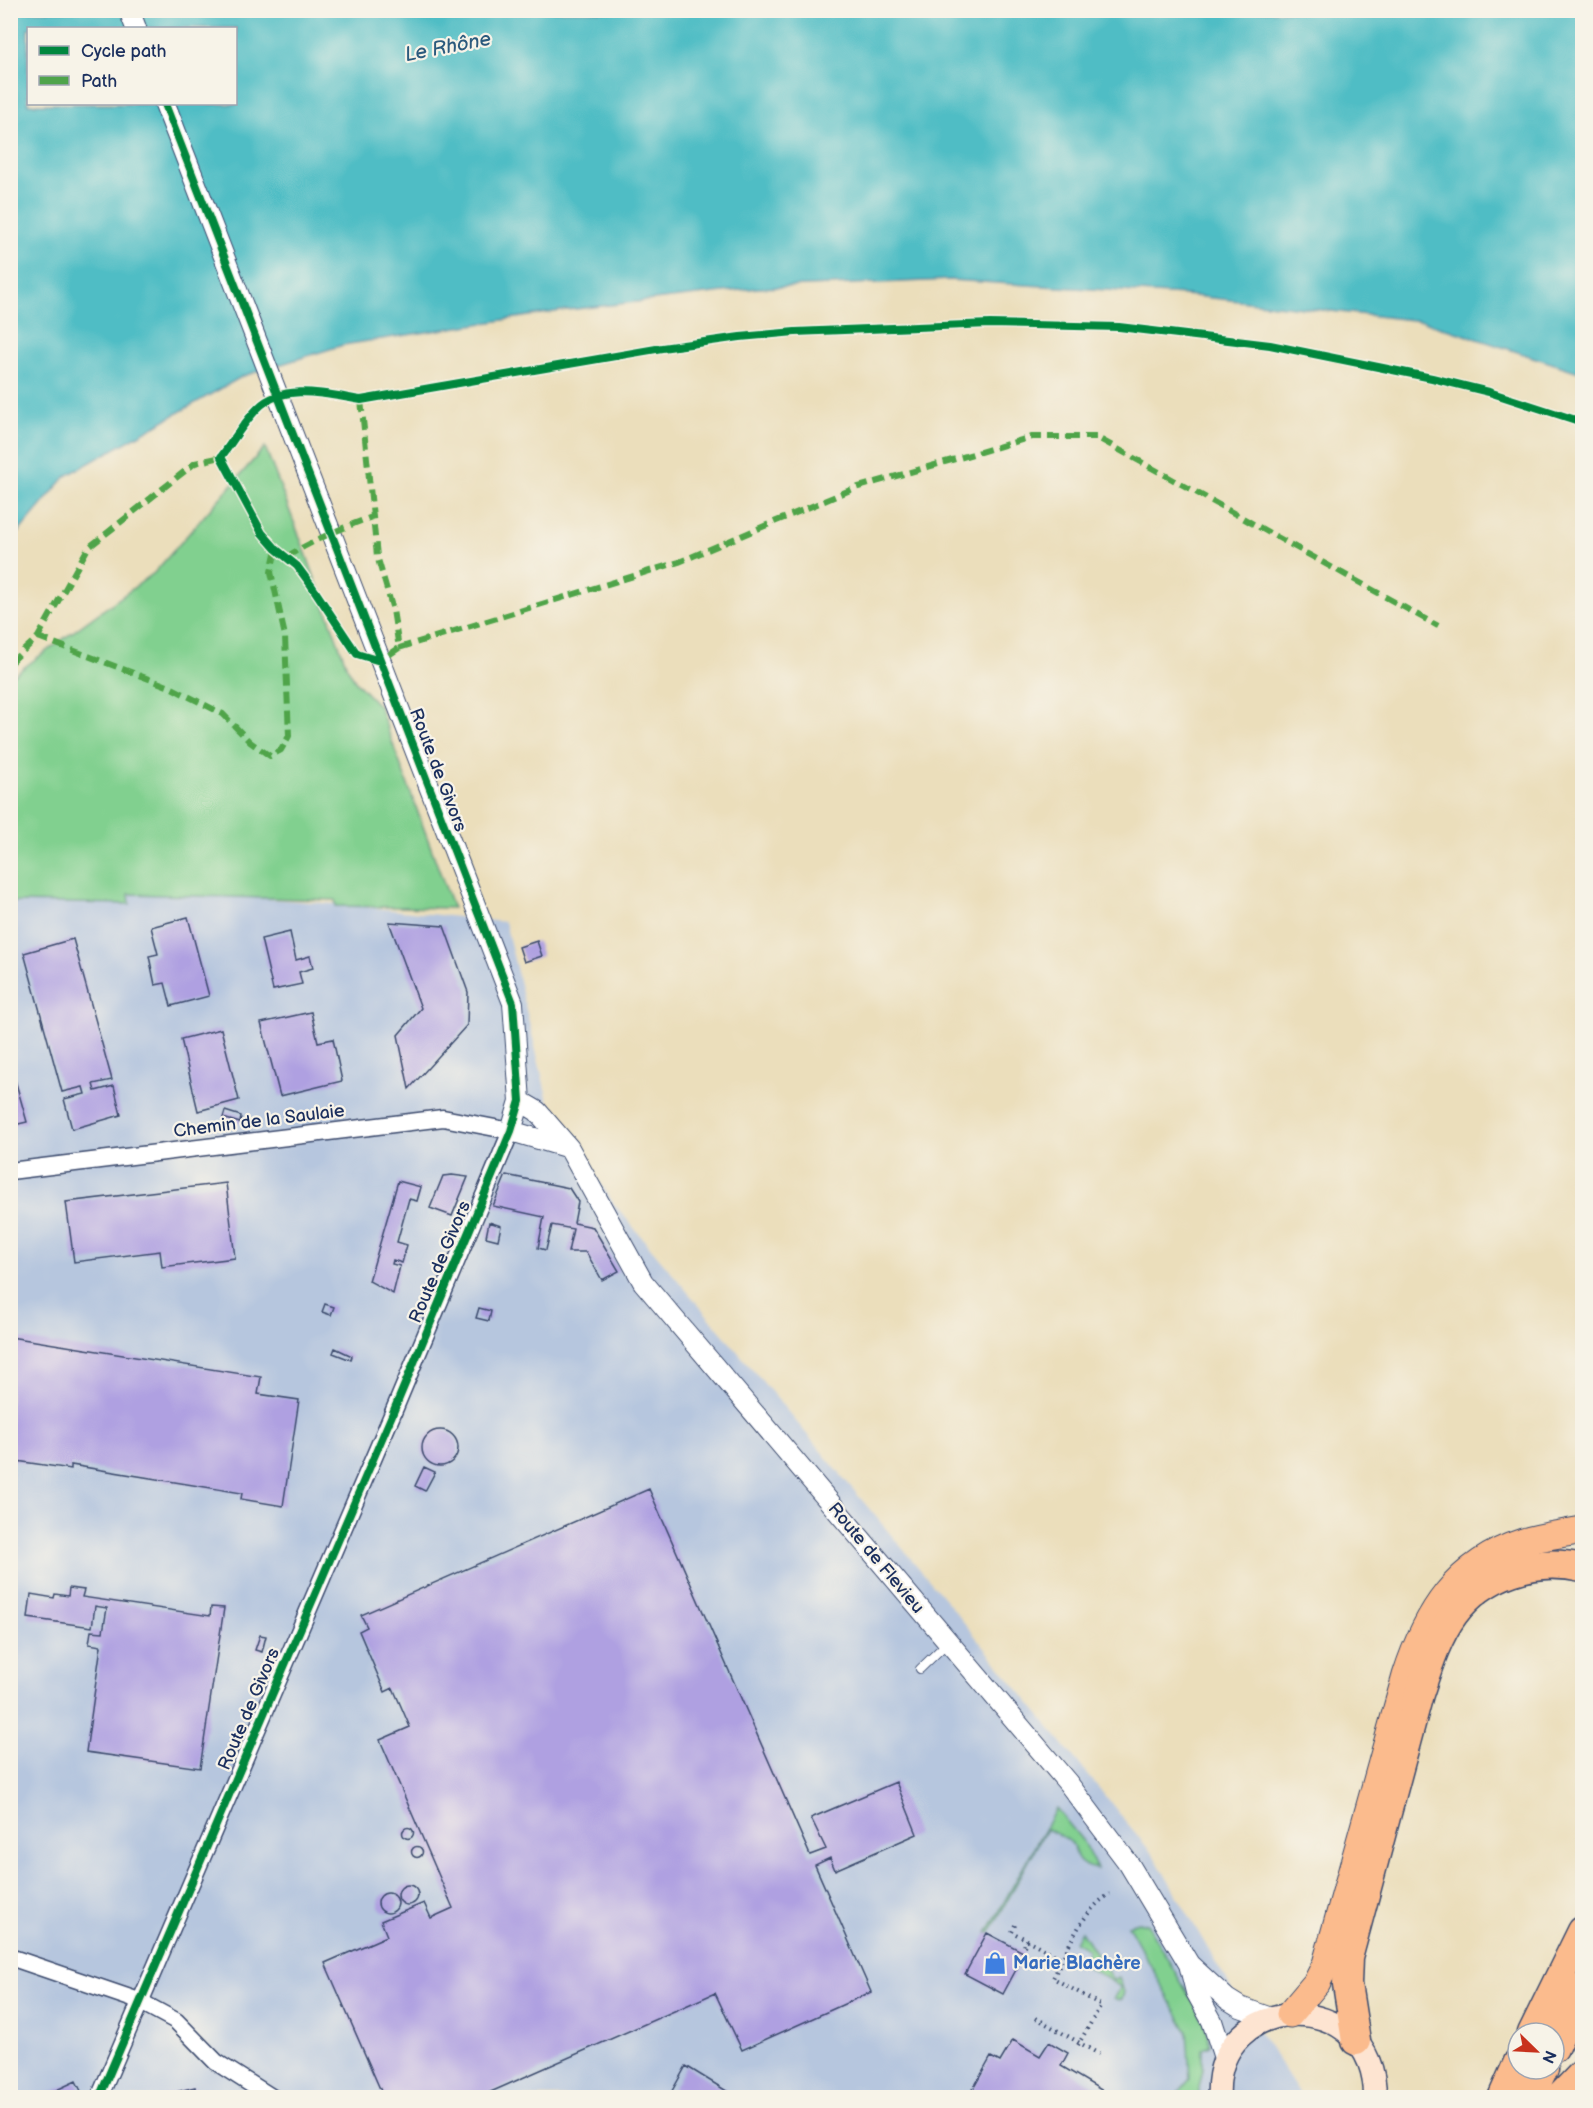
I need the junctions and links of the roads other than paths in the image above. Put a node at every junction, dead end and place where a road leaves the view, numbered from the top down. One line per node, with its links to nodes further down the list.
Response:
1 (129, 10): 2 (street)
2 (136, 27)
3 (165, 105): 4 (street, Route de Givors)
4 (520, 1101): 5 (street, Route de Givors); 6 (street, Route de Flevieu)
5 (511, 1131): 6 (street); 7 (street, Chemin de la Saulaie); 18 (street, Route de Givors)
6 (569, 1148): 10 (street, Route de Flevieu)
7 (10, 1171)
8 (1582, 1530): 19 (highway)
9 (1582, 1568): 22 (highway)
10 (948, 1642): 11 (lane); 15 (street, Route de Flevieu)
11 (920, 1669)
12 (1582, 1926): 16 (highway)
13 (1582, 1931): 16 (highway)
14 (10, 1957): 18 (street)
15 (1190, 1964): 19 (street, Route de Flevieu); 23 (street, Route de Flevieu)
16 (1564, 1966): 20 (highway)
17 (1582, 1988): 21 (highway)
18 (139, 2001): 27 (street, Route de Givors); 28 (street)
19 (1280, 2016): 22 (main road); 23 (main road)
20 (1538, 2021)
21 (1566, 2022)
22 (1356, 2041): 30 (main road)
23 (1225, 2061): 29 (main road)
24 (1582, 2074): 33 (highway)
25 (1509, 2081): 31 (highway)
26 (1538, 2081): 32 (highway)
27 (99, 2097)
28 (273, 2097)
29 (1219, 2097)
30 (1375, 2097)
31 (1502, 2097)
32 (1530, 2097)
33 (1559, 2097)

